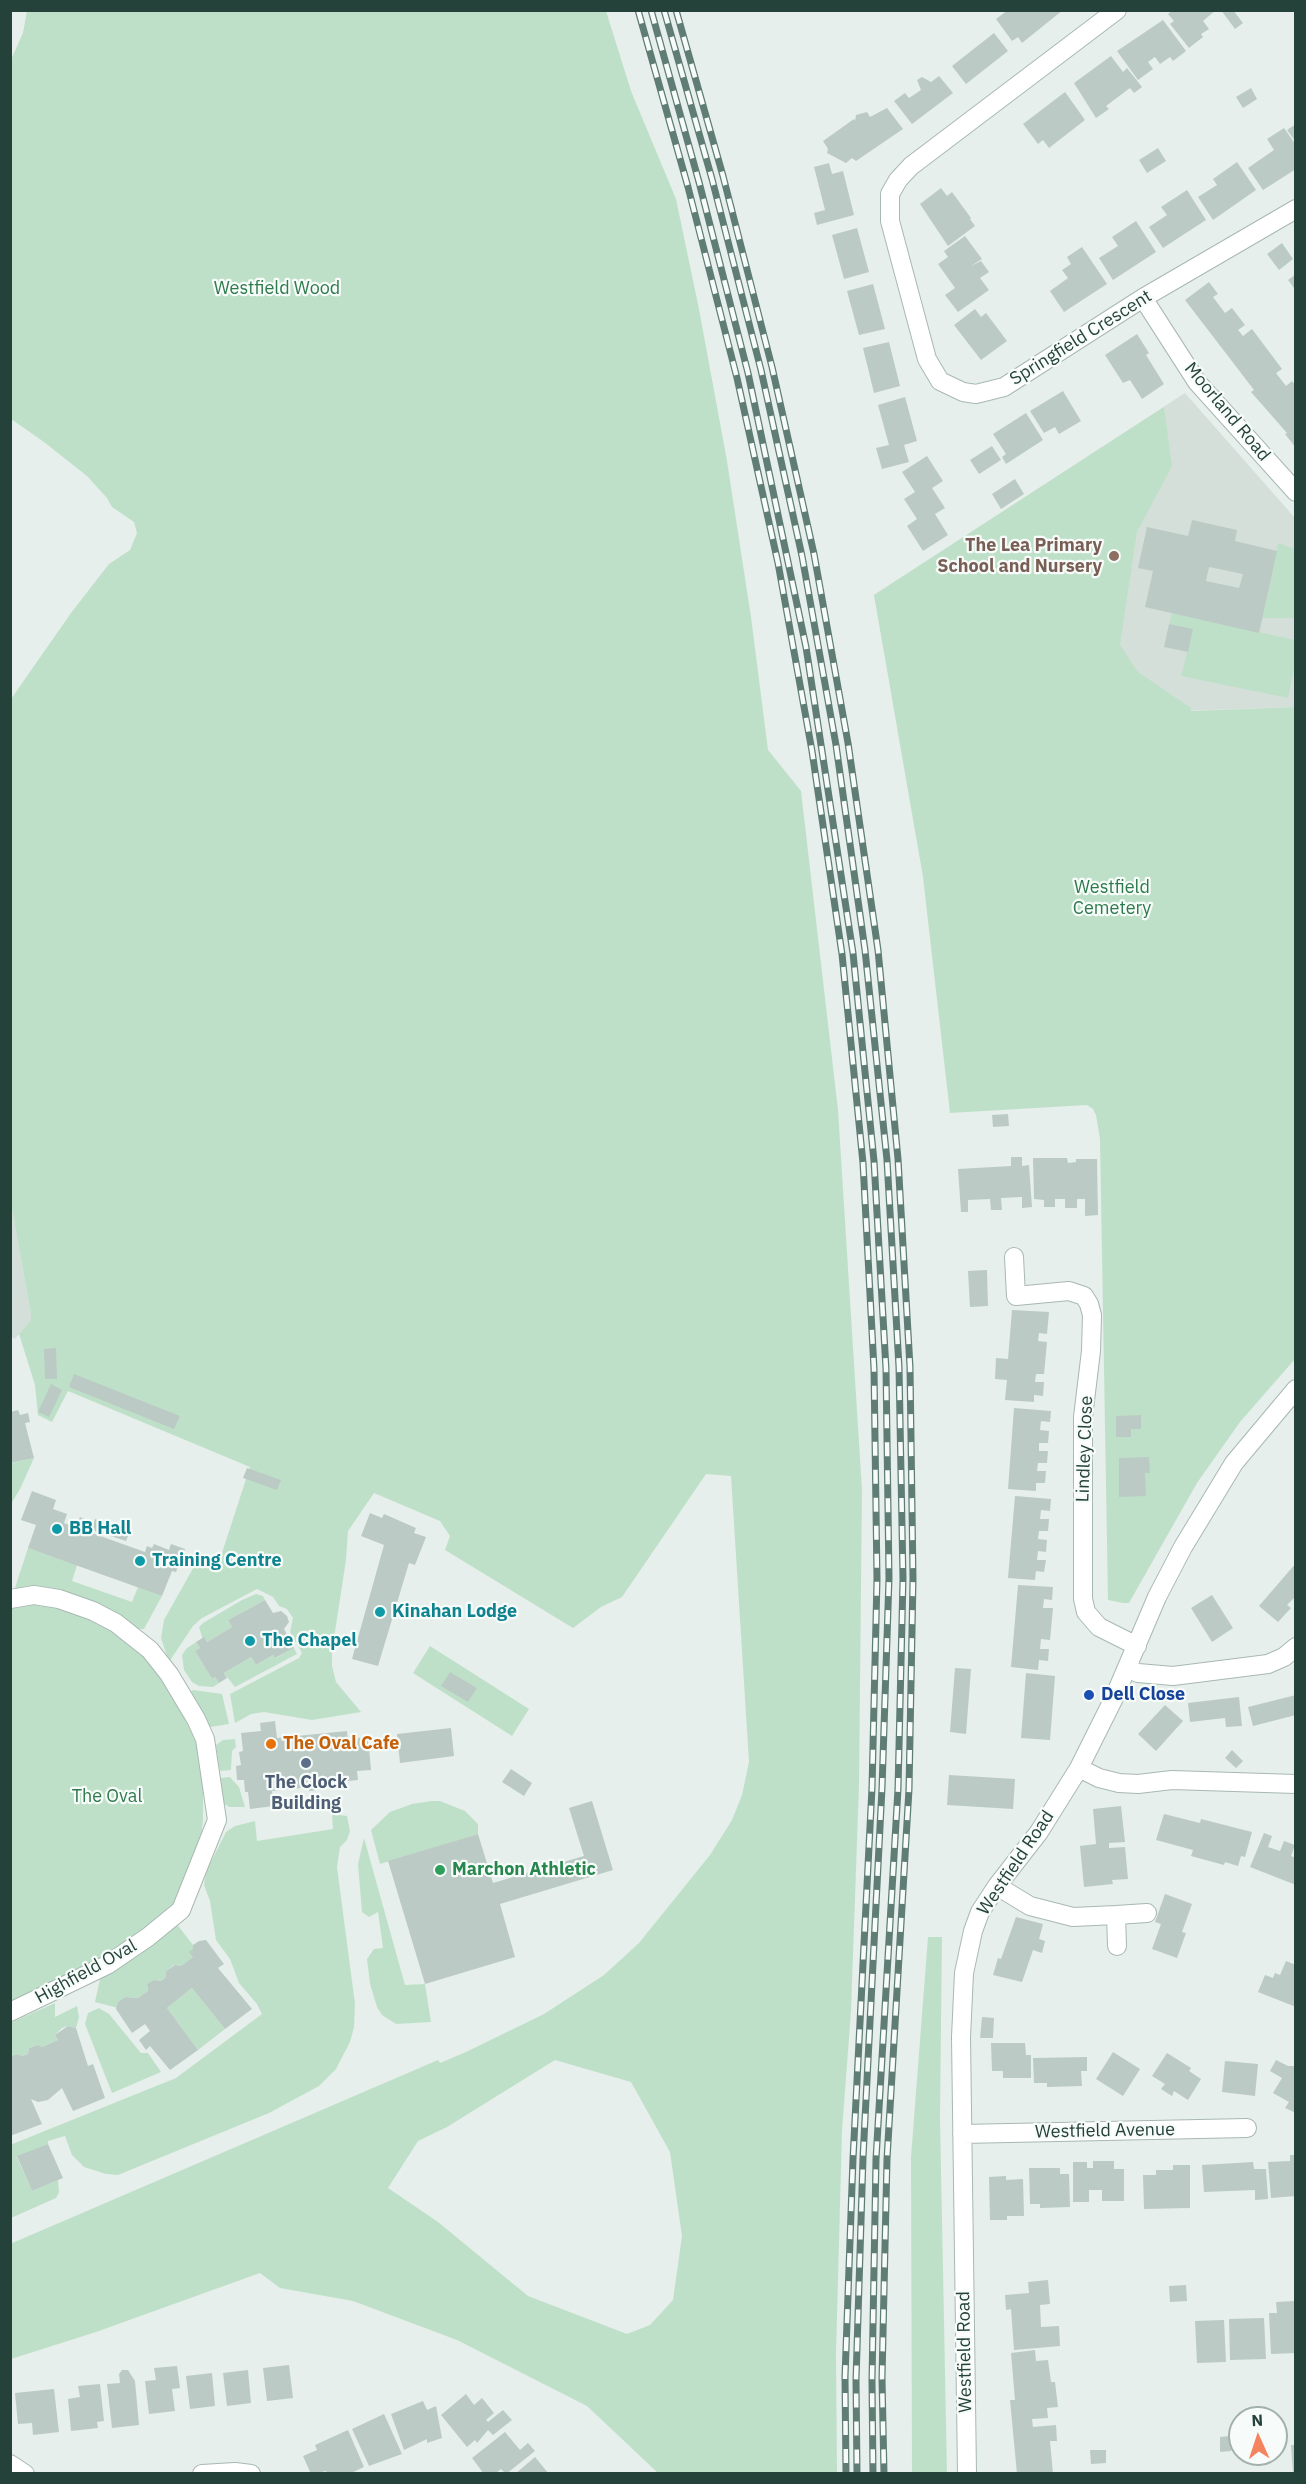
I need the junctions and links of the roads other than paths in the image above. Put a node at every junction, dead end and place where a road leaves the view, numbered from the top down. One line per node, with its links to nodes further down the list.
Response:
1 (1117, 10): 3 (street, Springfield Crescent)
2 (1296, 209): 3 (street, Springfield Crescent)
3 (1143, 298): 4 (street, Moorland Road)
4 (1296, 492)
5 (1014, 1257): 8 (street, Lindley Close)
6 (1296, 1389): 8 (street, Westfield Road)
7 (10, 1599): 17 (street, Highfield Oval)
8 (1137, 1646): 10 (street, Westfield Road)
9 (1296, 1647): 10 (street)
10 (1127, 1668): 11 (street, Westfield Road)
11 (1079, 1768): 12 (street); 13 (street, Westfield Road)
12 (1296, 1784)
13 (997, 1886): 15 (street); 19 (street, Westfield Road)
14 (1147, 1913): 15 (street)
15 (1116, 1915): 16 (street)
16 (1117, 1946)
17 (10, 2012)
18 (1247, 2128): 19 (street, Westfield Avenue)
19 (962, 2134): 24 (street, Westfield Road)
20 (10, 2464): 21 (street)
21 (25, 2474)
22 (202, 2474): 23 (street)
23 (251, 2474)
24 (967, 2474)

